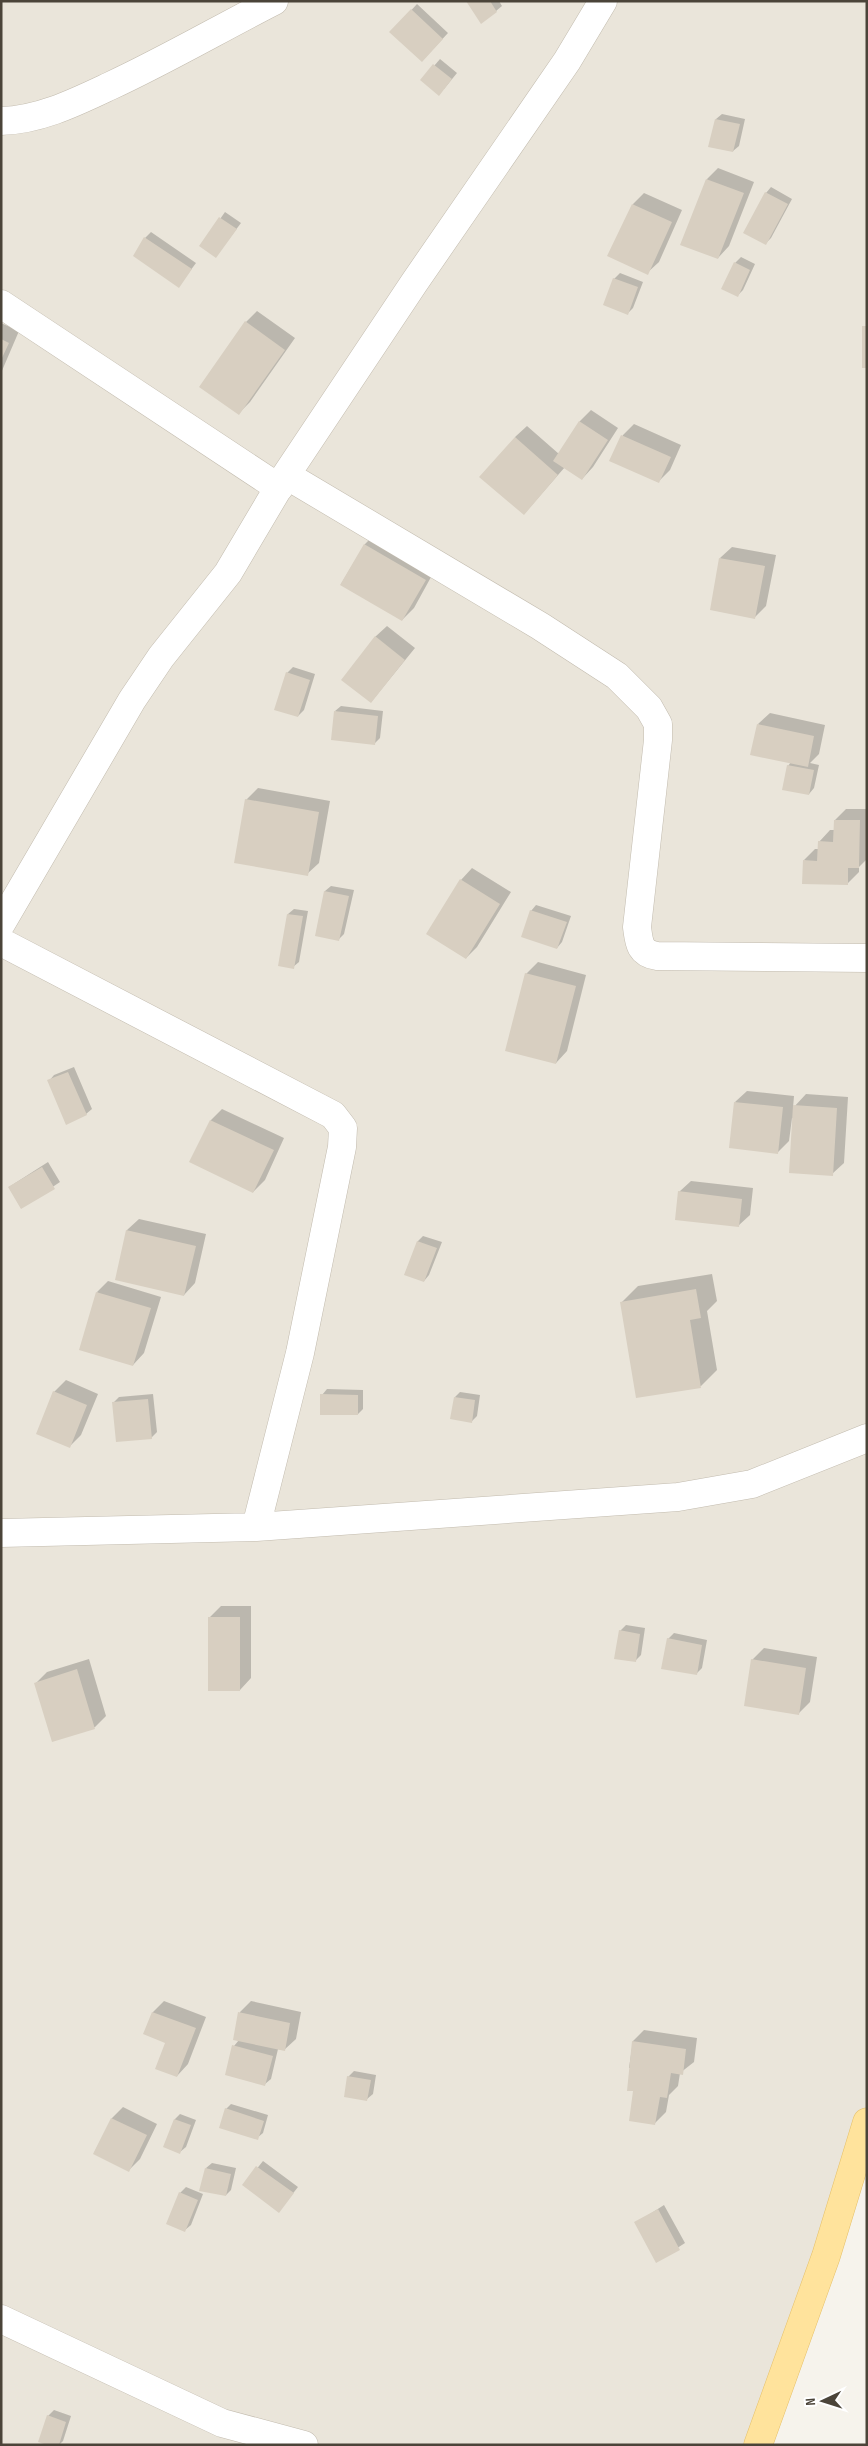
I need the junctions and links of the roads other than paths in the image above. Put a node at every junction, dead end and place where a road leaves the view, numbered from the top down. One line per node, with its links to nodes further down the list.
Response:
1 (274, 1): 3 (street)
2 (603, 1): 5 (street)
3 (1, 121)
4 (1, 304): 5 (street)
5 (282, 482): 6 (street); 8 (street)
6 (1, 924)
7 (1, 942): 10 (street)
8 (867, 958)
9 (867, 1438): 10 (street)
10 (256, 1527): 11 (street)
11 (1, 1533)
12 (867, 2122): 15 (main road)
13 (1, 2319): 14 (street)
14 (304, 2445)
15 (758, 2445)

